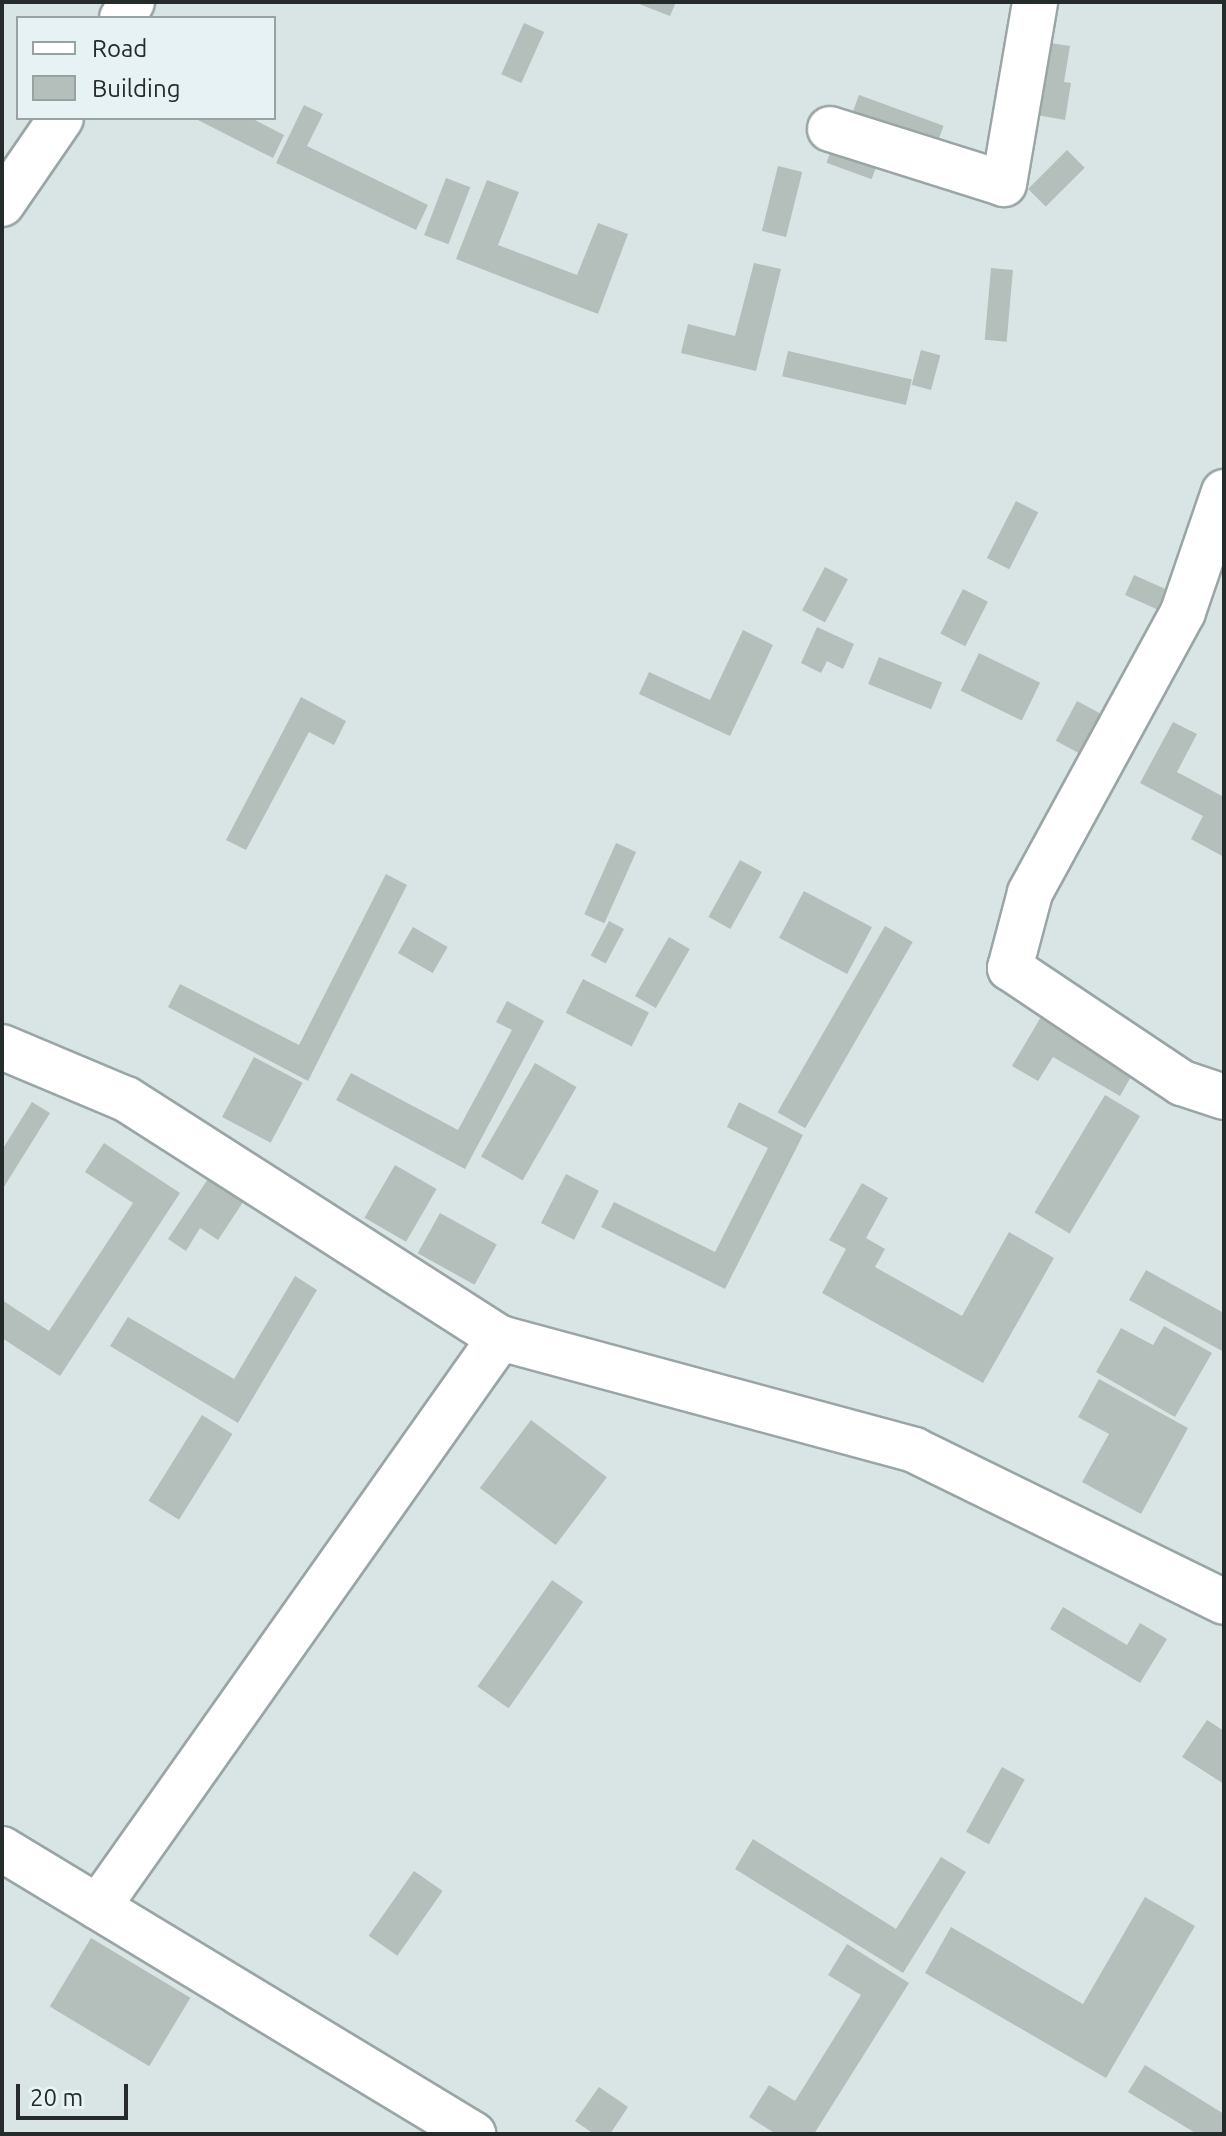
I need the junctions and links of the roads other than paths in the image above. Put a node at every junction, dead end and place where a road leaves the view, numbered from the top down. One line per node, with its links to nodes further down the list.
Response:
1 (1035, 2): 3 (street)
2 (60, 120): 4 (street)
3 (830, 129)
4 (2, 204)
5 (1224, 492): 7 (street)
6 (2, 1047): 8 (street)
7 (1224, 1097)
8 (500, 1338): 9 (street); 11 (street)
9 (1224, 1602)
10 (2, 1849): 11 (street)
11 (98, 1907): 12 (street)
12 (473, 2134)

